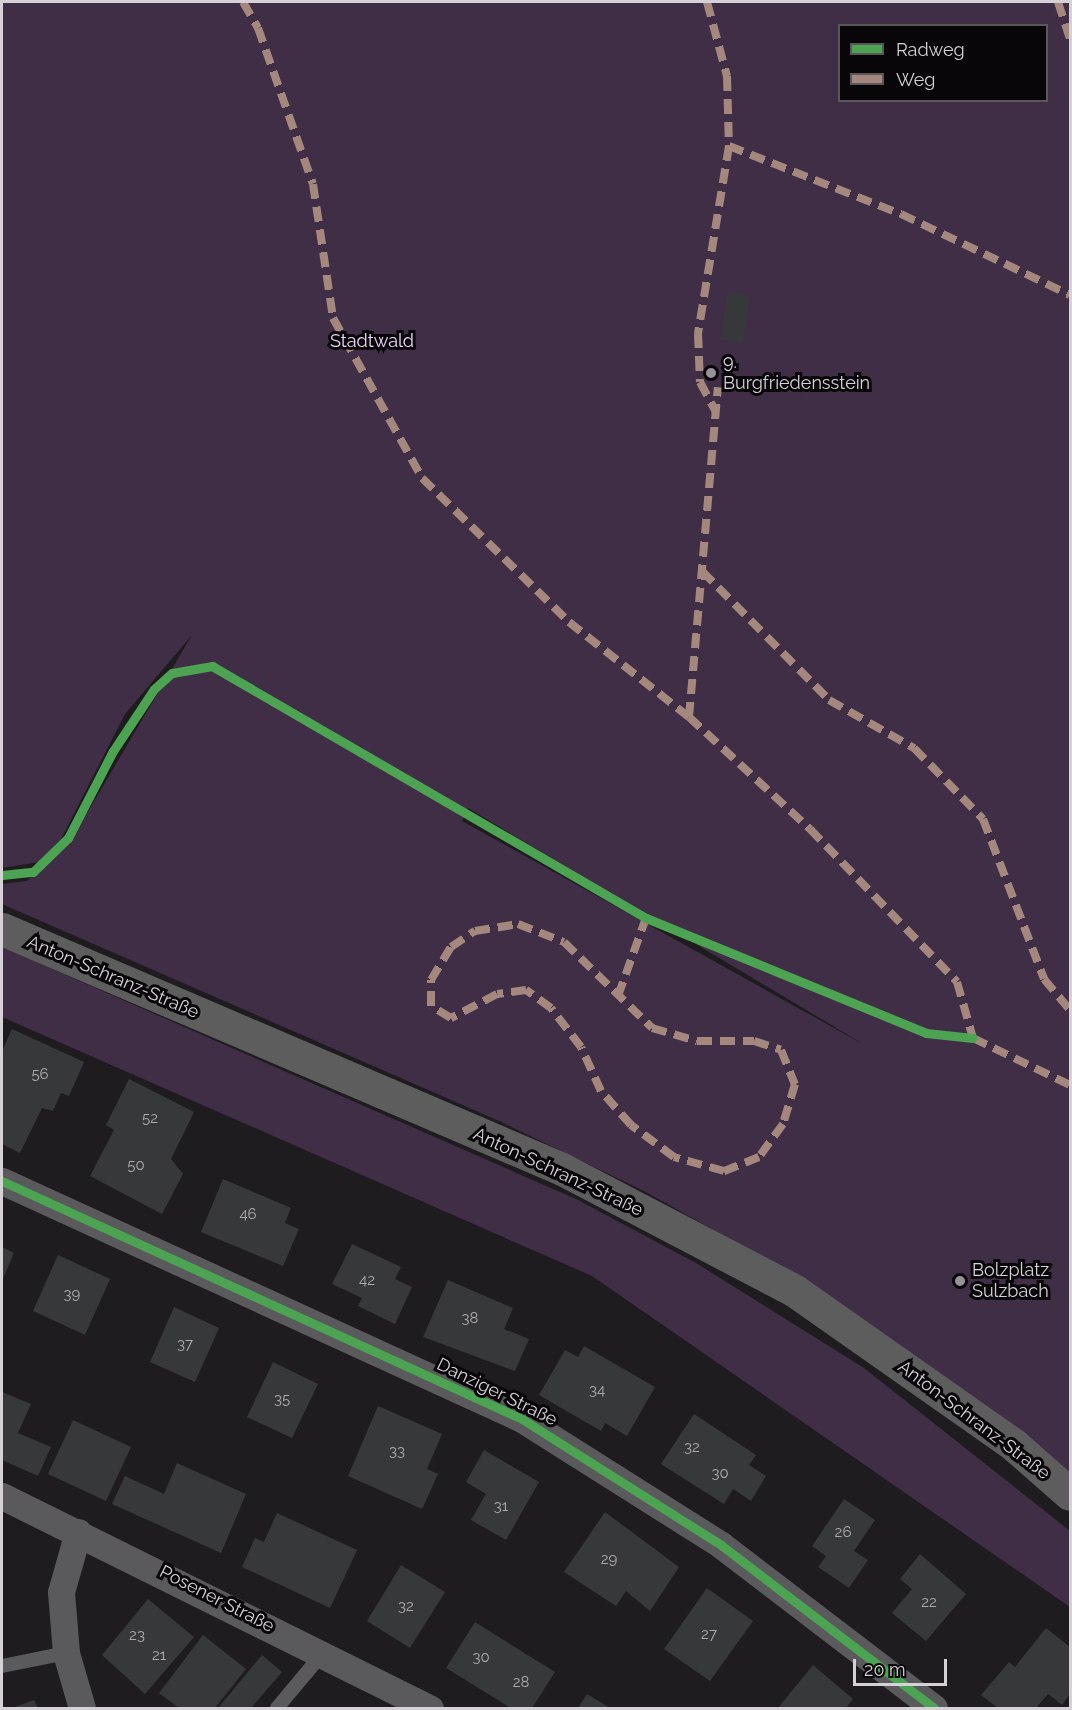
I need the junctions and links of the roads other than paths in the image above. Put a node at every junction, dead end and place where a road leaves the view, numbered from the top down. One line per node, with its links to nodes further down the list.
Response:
1 (2, 929): 3 (main road, Anton-Schranz-Straße)
2 (2, 1181): 12 (street, Danziger Straße)
3 (1071, 1494)
4 (2, 1496): 5 (street, Posener Straße)
5 (78, 1532): 6 (street); 7 (street, Posener Straße)
6 (66, 1653): 8 (lane); 9 (street)
7 (323, 1653): 10 (lane); 11 (street, Posener Straße)
8 (2, 1666)
9 (82, 1708)
10 (276, 1708)
11 (430, 1708)
12 (934, 1708)

